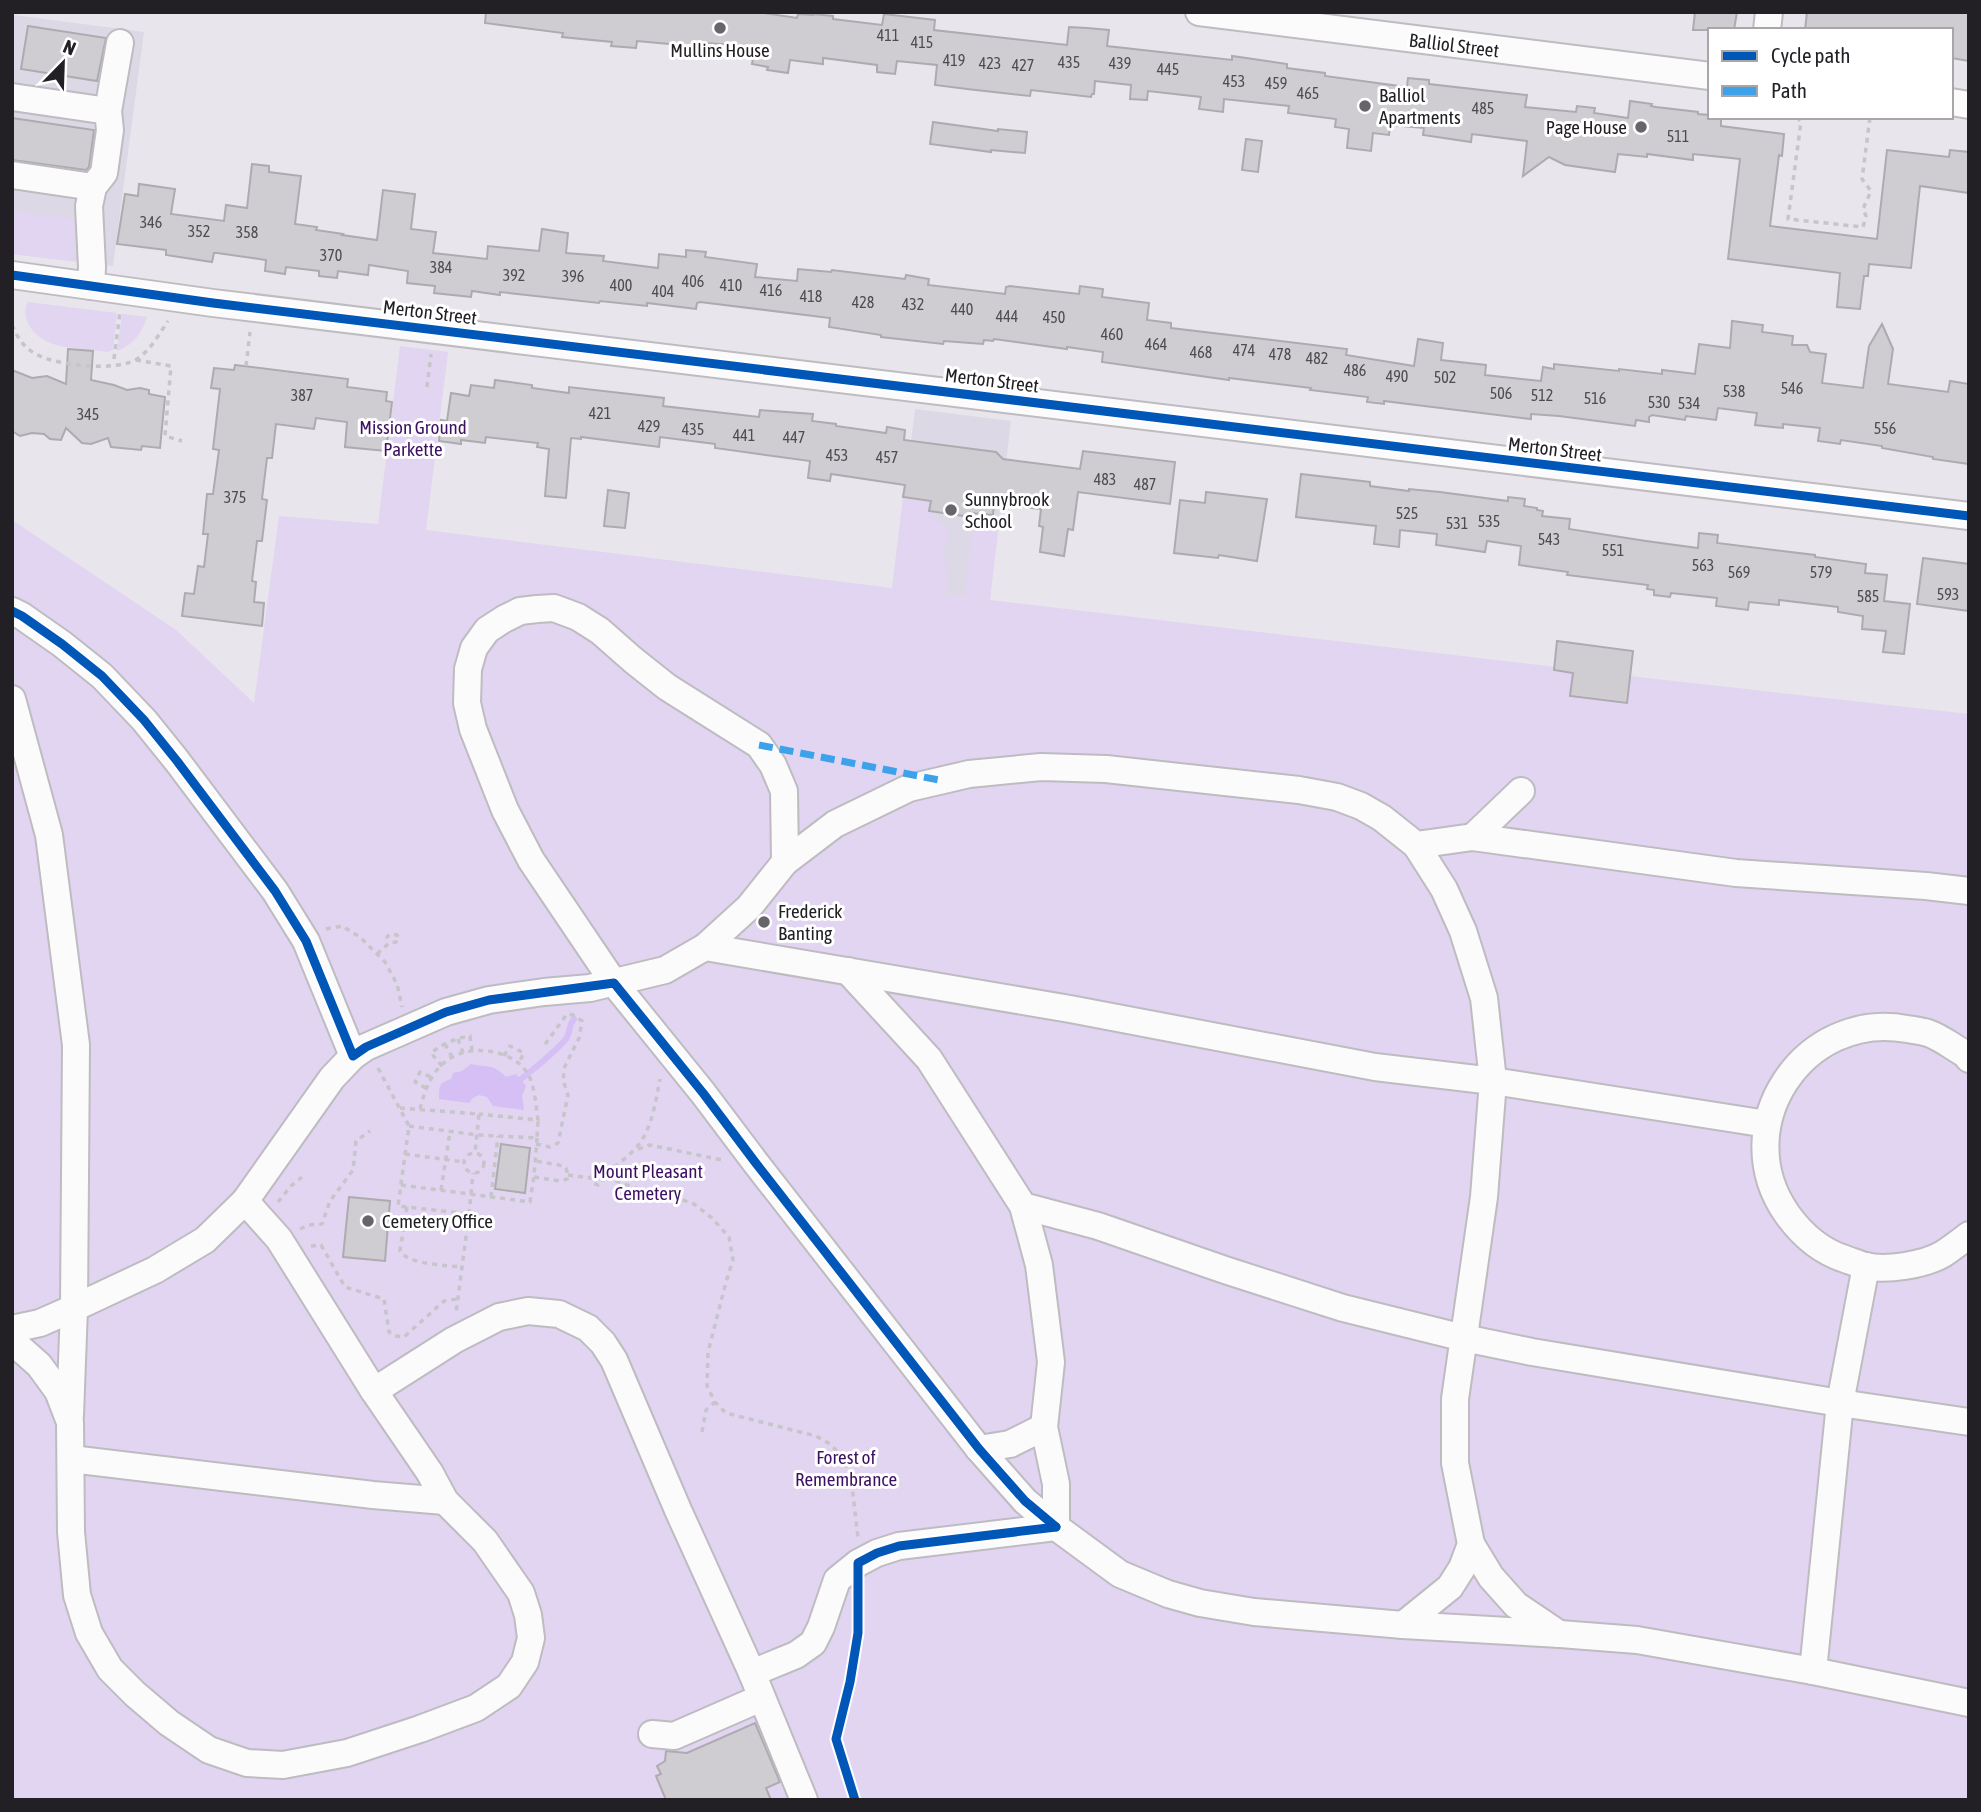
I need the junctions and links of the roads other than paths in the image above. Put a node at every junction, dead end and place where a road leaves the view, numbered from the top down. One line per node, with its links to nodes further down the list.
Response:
1 (1199, 12): 2 (street, Balliol Street)
2 (1332, 21): 4 (street, Balliol Street)
3 (120, 43): 6 (street)
4 (1708, 76)
5 (12, 97): 6 (street)
6 (108, 111): 8 (street)
7 (12, 175): 8 (street)
8 (93, 187): 10 (street)
9 (12, 275): 10 (street, Merton Street)
10 (91, 286): 11 (street, Merton Street)
11 (1969, 516)
12 (12, 611): 24 (street)
13 (12, 699): 32 (street)
14 (1521, 791): 15 (street)
15 (1473, 837): 16 (street); 18 (street)
16 (1416, 845): 17 (street); 26 (street)
17 (785, 862): 19 (street); 22 (street)
18 (1969, 891)
19 (705, 947): 20 (street); 21 (street)
20 (665, 970): 22 (street); 23 (street)
21 (848, 971): 26 (street); 28 (street)
22 (614, 983): 23 (street); 24 (street)
23 (658, 1037): 41 (street)
24 (360, 1051): 29 (street)
25 (1969, 1059): 27 (street)
26 (1493, 1081): 27 (street); 34 (street)
27 (1767, 1124): 31 (street)
28 (1023, 1206): 34 (street); 40 (street)
29 (253, 1210): 32 (street); 36 (street)
30 (1969, 1236): 31 (street)
31 (1866, 1266): 37 (street)
32 (74, 1308): 33 (street); 38 (street)
33 (12, 1329)
34 (1464, 1338): 37 (street); 45 (street)
35 (12, 1341): 38 (street)
36 (374, 1391): 43 (street); 49 (street)
37 (1840, 1403): 39 (street); 48 (street)
38 (69, 1422): 42 (street)
39 (1969, 1422)
40 (1044, 1427): 41 (street); 44 (street)
41 (979, 1449): 44 (street)
42 (71, 1459): 43 (street); 43 (street)
43 (445, 1501)
44 (1056, 1527): 46 (street); 49 (street)
45 (1471, 1544): 46 (street); 47 (street)
46 (1403, 1625): 47 (street)
47 (1560, 1634): 48 (street)
48 (1814, 1671): 51 (street)
49 (752, 1673): 50 (street)
50 (761, 1698): 52 (street); 53 (street)
51 (1969, 1703)
52 (652, 1734)
53 (804, 1800)

